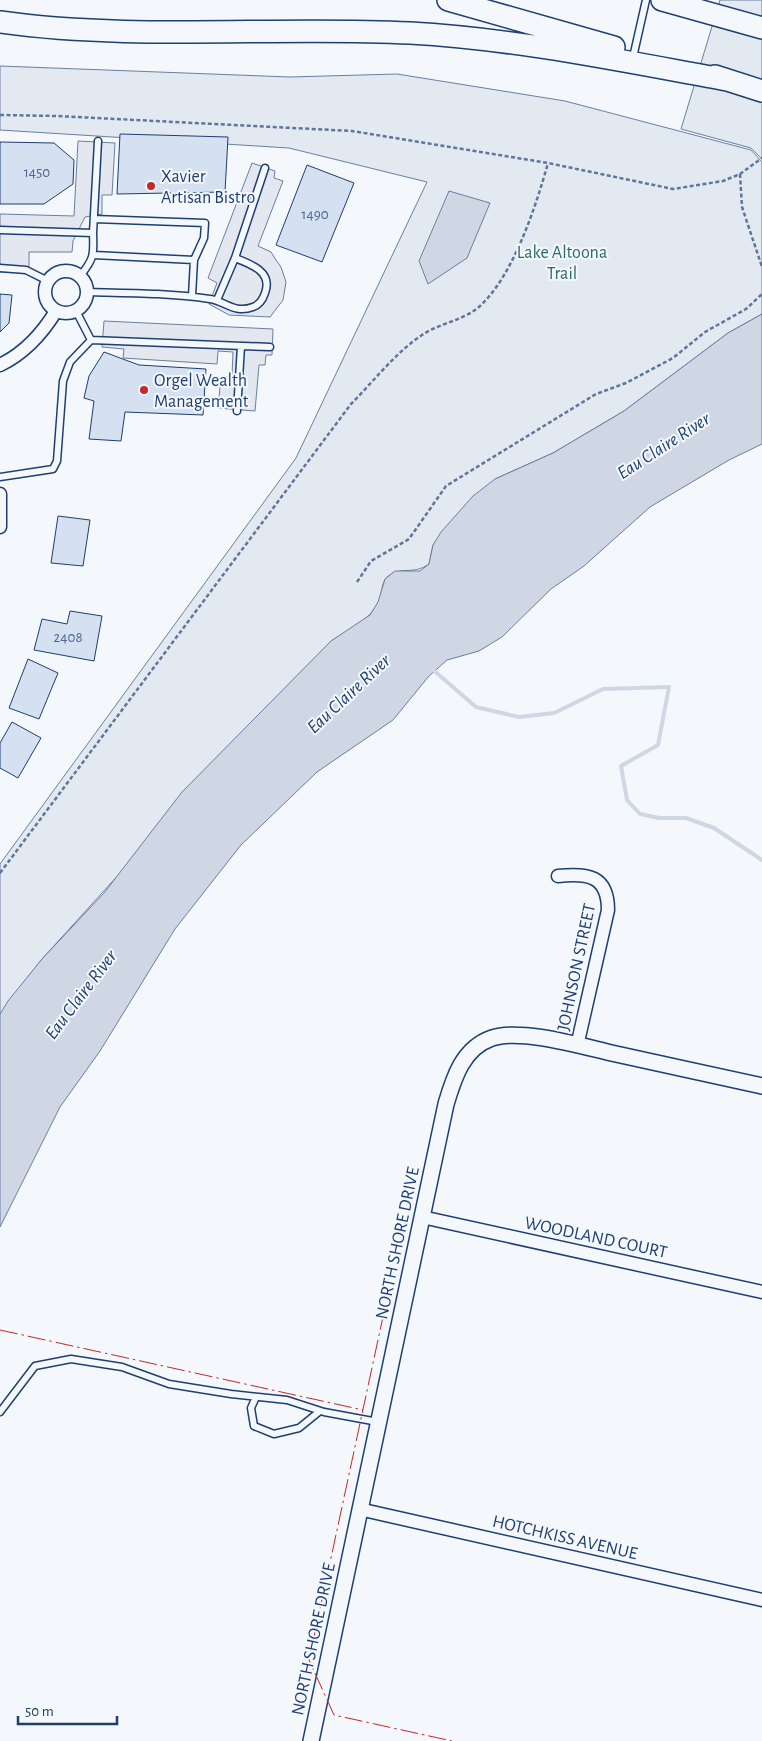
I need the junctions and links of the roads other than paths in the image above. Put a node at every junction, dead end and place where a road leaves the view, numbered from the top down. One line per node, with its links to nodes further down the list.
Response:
1 (448, 0): 7 (highway)
2 (646, 0): 7 (lane)
3 (662, 0): 6 (highway)
4 (696, 0): 6 (highway)
5 (0, 22): 8 (highway)
6 (758, 27)
7 (634, 53): 8 (highway)
8 (727, 80): 9 (highway)
9 (762, 90)
10 (98, 141): 12 (lane)
11 (265, 168): 16 (lane)
12 (94, 219): 14 (lane); 17 (lane)
13 (0, 230): 14 (lane)
14 (93, 233): 15 (lane)
15 (94, 255): 17 (lane); 19 (lane)
16 (235, 258): 23 (lane); 23 (lane)
17 (194, 260): 22 (lane)
18 (0, 268): 20 (lane)
19 (80, 276): 20 (street); 21 (street)
20 (48, 281): 24 (street)
21 (87, 292): 22 (lane); 25 (street)
22 (192, 296): 23 (lane)
23 (217, 300)
24 (56, 311): 25 (street); 29 (street)
25 (76, 311): 26 (lane)
26 (91, 340): 27 (lane); 31 (lane)
27 (241, 346): 28 (lane); 30 (lane)
28 (270, 347)
29 (0, 365)
30 (237, 411)
31 (0, 477)
32 (0, 494): 33 (street)
33 (0, 527)
34 (558, 876): 35 (street, JOHNSON STREET)
35 (577, 1046): 36 (street, NORTH SHORE DRIVE); 37 (street, NORTH SHORE DRIVE)
36 (762, 1086)
37 (422, 1217): 38 (street, WOODLAND COURT); 42 (street, NORTH SHORE DRIVE)
38 (762, 1292)
39 (256, 1397): 40 (lane); 40 (lane); 41 (lane)
40 (320, 1411): 42 (lane)
41 (0, 1412)
42 (378, 1422): 43 (street, NORTH SHORE DRIVE)
43 (360, 1509): 44 (street, HOTCHKISS AVENUE); 45 (street, NORTH SHORE DRIVE)
44 (762, 1600)
45 (311, 1741)

